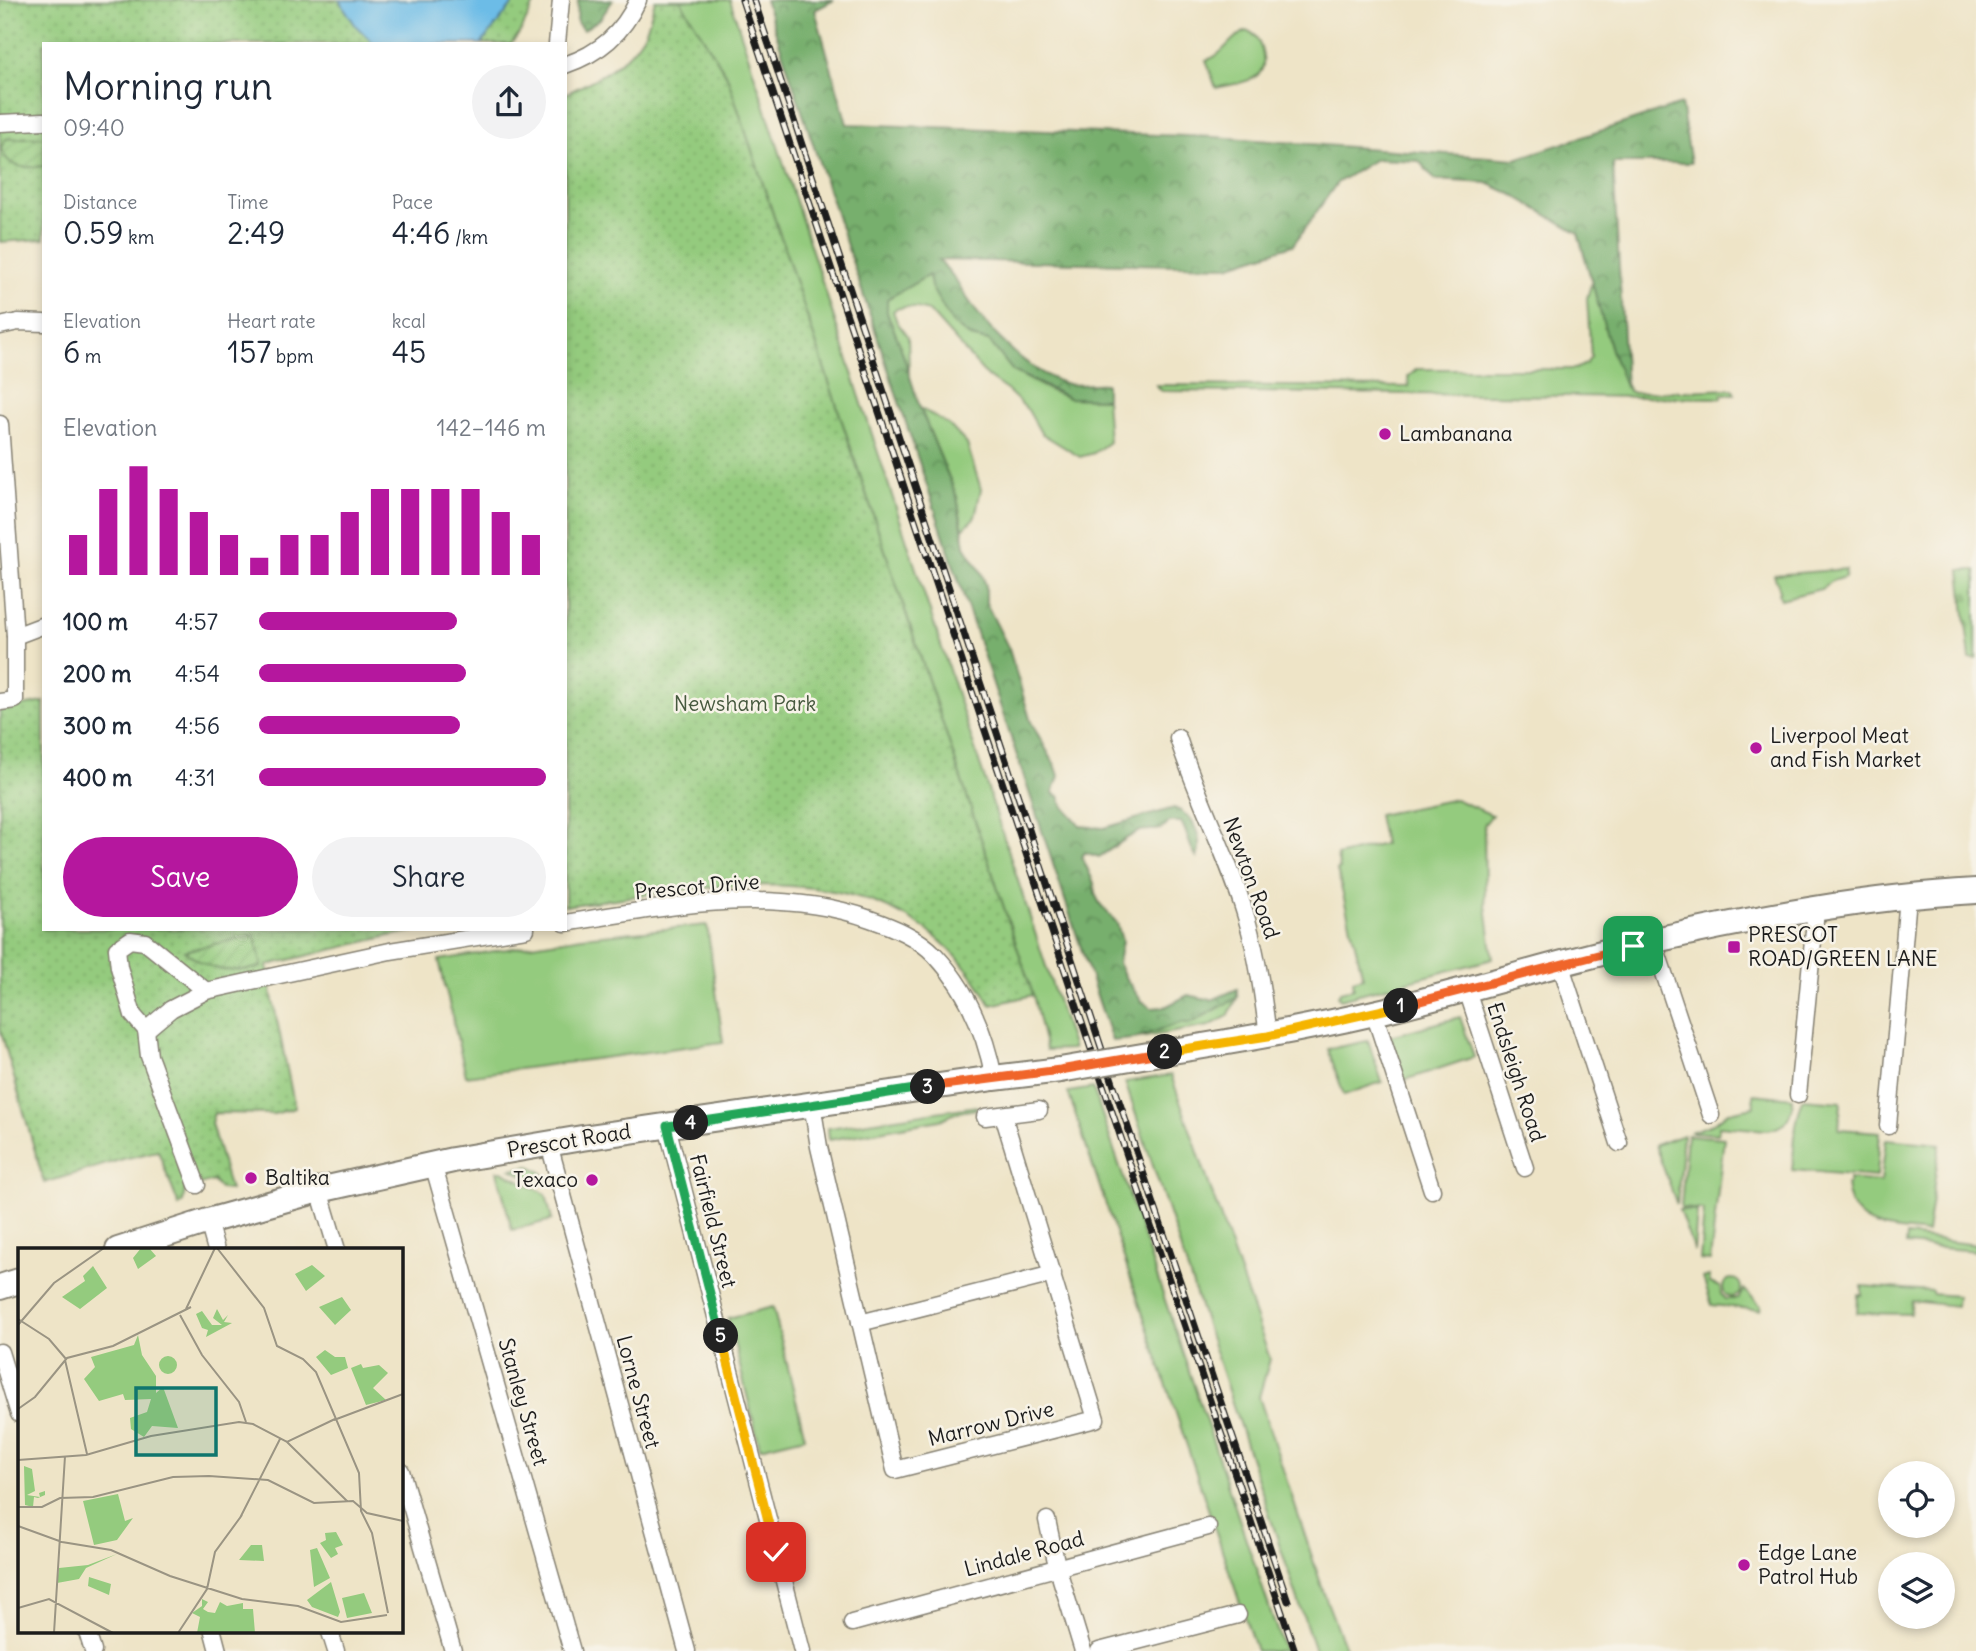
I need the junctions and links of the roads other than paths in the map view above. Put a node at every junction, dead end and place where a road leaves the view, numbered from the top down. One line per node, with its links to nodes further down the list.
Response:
1 (561, 0): 3 (street)
2 (638, 0): 4 (street)
3 (557, 42)
4 (567, 64)
5 (42, 121): 6 (street)
6 (0, 123)
7 (42, 323): 8 (street)
8 (0, 326)
9 (0, 424): 11 (street)
10 (42, 626): 11 (street)
11 (15, 636): 12 (street)
12 (0, 702)
13 (1178, 738): 25 (street, Newton Road)
14 (1976, 891): 15 (main road, Prescot Road)
15 (1908, 897): 16 (main road, Prescot Road); 34 (street)
16 (1816, 910): 19 (main road, Prescot Road); 27 (street)
17 (567, 923): 26 (street, Prescot Drive)
18 (514, 931): 22 (street)
19 (1654, 940): 20 (main road, Prescot Road); 31 (street)
20 (1560, 963): 21 (main road, Prescot Road); 35 (street)
21 (1467, 990): 23 (main road, Prescot Road); 38 (street, Endsleigh Road)
22 (206, 991): 24 (street); 24 (street)
23 (1374, 1013): 25 (main road, Prescot Road); 41 (street)
24 (146, 1030): 39 (street)
25 (1268, 1036): 26 (main road, Prescot Road, bridge)
26 (993, 1078): 28 (main road, Prescot Road)
27 (1798, 1095)
28 (812, 1104): 33 (main road, Prescot Road); 49 (street, Marrow Drive)
29 (1039, 1110): 30 (street)
30 (1003, 1115): 32 (street); 46 (street, Marrow Drive)
31 (1711, 1115)
32 (985, 1117)
33 (667, 1126): 36 (main road, Prescot Road); 67 (street, Fairfield Street)
34 (1888, 1126)
35 (1619, 1143)
36 (549, 1144): 37 (main road, Prescot Road); 66 (street, Lorne Street)
37 (433, 1164): 40 (main road, Prescot Road); 65 (street, Stanley Street)
38 (1525, 1168)
39 (197, 1185)
40 (319, 1190): 42 (main road, Prescot Road); 45 (street)
41 (1432, 1190)
42 (208, 1222): 43 (main road, Prescot Road); 44 (street)
43 (124, 1248)
44 (215, 1248)
45 (336, 1248)
46 (1053, 1274): 49 (street); 49 (street, Marrow Drive)
47 (18, 1281): 48 (main road)
48 (0, 1287)
49 (860, 1323)
50 (0, 1352): 51 (street)
51 (18, 1411)
52 (402, 1474): 64 (street)
53 (1047, 1520): 55 (street)
54 (1208, 1527): 55 (street, Lindale Road)
55 (1057, 1566): 57 (street, Lindale Road); 68 (street)
56 (1238, 1615): 69 (street)
57 (852, 1623)
58 (88, 1634): 61 (street)
59 (213, 1634): 62 (street)
60 (331, 1634): 63 (street)
61 (93, 1651)
62 (218, 1651)
63 (336, 1651)
64 (453, 1651)
65 (572, 1651)
66 (687, 1651)
67 (802, 1651)
68 (1083, 1651)
69 (1099, 1651)

